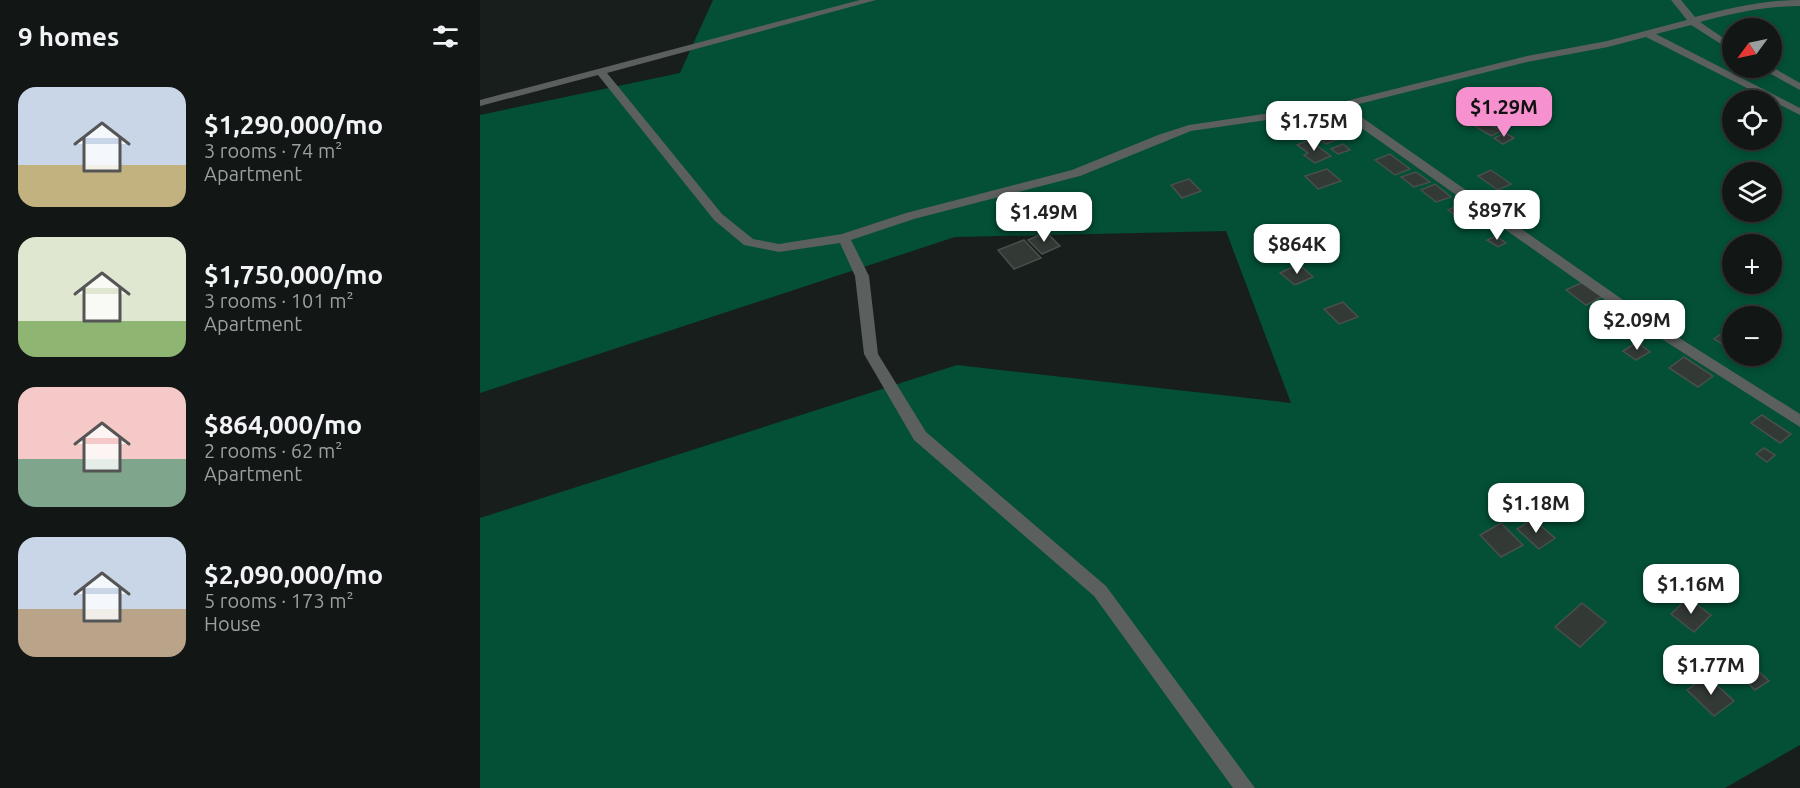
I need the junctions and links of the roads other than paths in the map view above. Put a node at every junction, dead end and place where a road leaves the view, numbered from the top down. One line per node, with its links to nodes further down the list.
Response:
1 (871, 0): 7 (street)
2 (1676, 0): 4 (street)
3 (1800, 3): 4 (street)
4 (1694, 22): 5 (street); 6 (street)
5 (1648, 34): 11 (street); 12 (street)
6 (1722, 41)
7 (600, 71): 10 (street); 13 (street)
8 (1782, 77): 9 (street)
9 (1800, 87)
10 (480, 103)
11 (1338, 106): 13 (street); 14 (street)
12 (1800, 112)
13 (844, 238): 15 (street)
14 (1800, 421)
15 (1245, 788)

